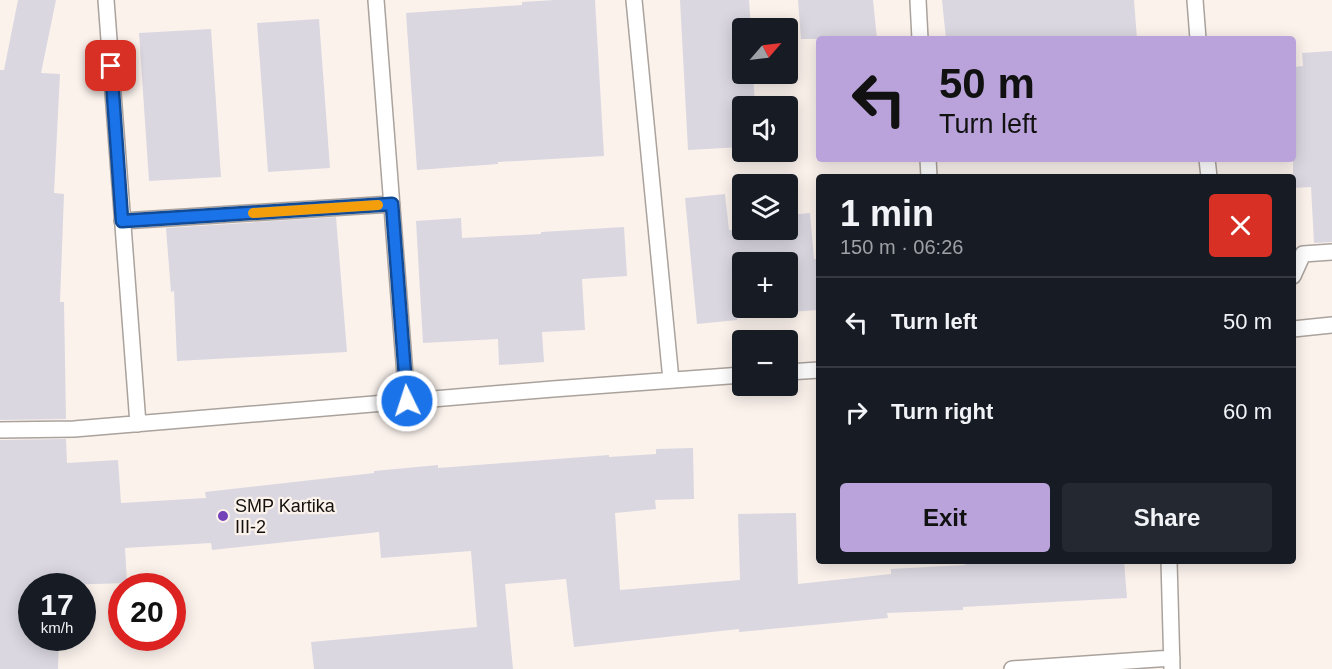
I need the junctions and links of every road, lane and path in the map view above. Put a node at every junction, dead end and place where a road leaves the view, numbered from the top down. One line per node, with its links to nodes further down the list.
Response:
1 (106, 0): 9 (lane)
2 (376, 0): 8 (lane)
3 (634, 0): 17 (lane)
4 (918, 0): 6 (lane)
5 (1195, 0): 7 (lane)
6 (920, 36)
7 (1198, 36)
8 (392, 204): 9 (lane); 18 (lane)
9 (122, 221): 19 (lane)
10 (1332, 252): 11 (lane)
11 (1296, 269)
12 (1332, 325): 13 (lane)
13 (1296, 329)
14 (816, 370): 15 (lane)
15 (798, 371)
16 (732, 376): 17 (lane)
17 (671, 380): 18 (lane)
18 (407, 401): 19 (lane)
19 (138, 423): 20 (lane)
20 (0, 430)
21 (1169, 564): 22 (lane)
22 (1172, 663): 23 (lane)
23 (1012, 669)

